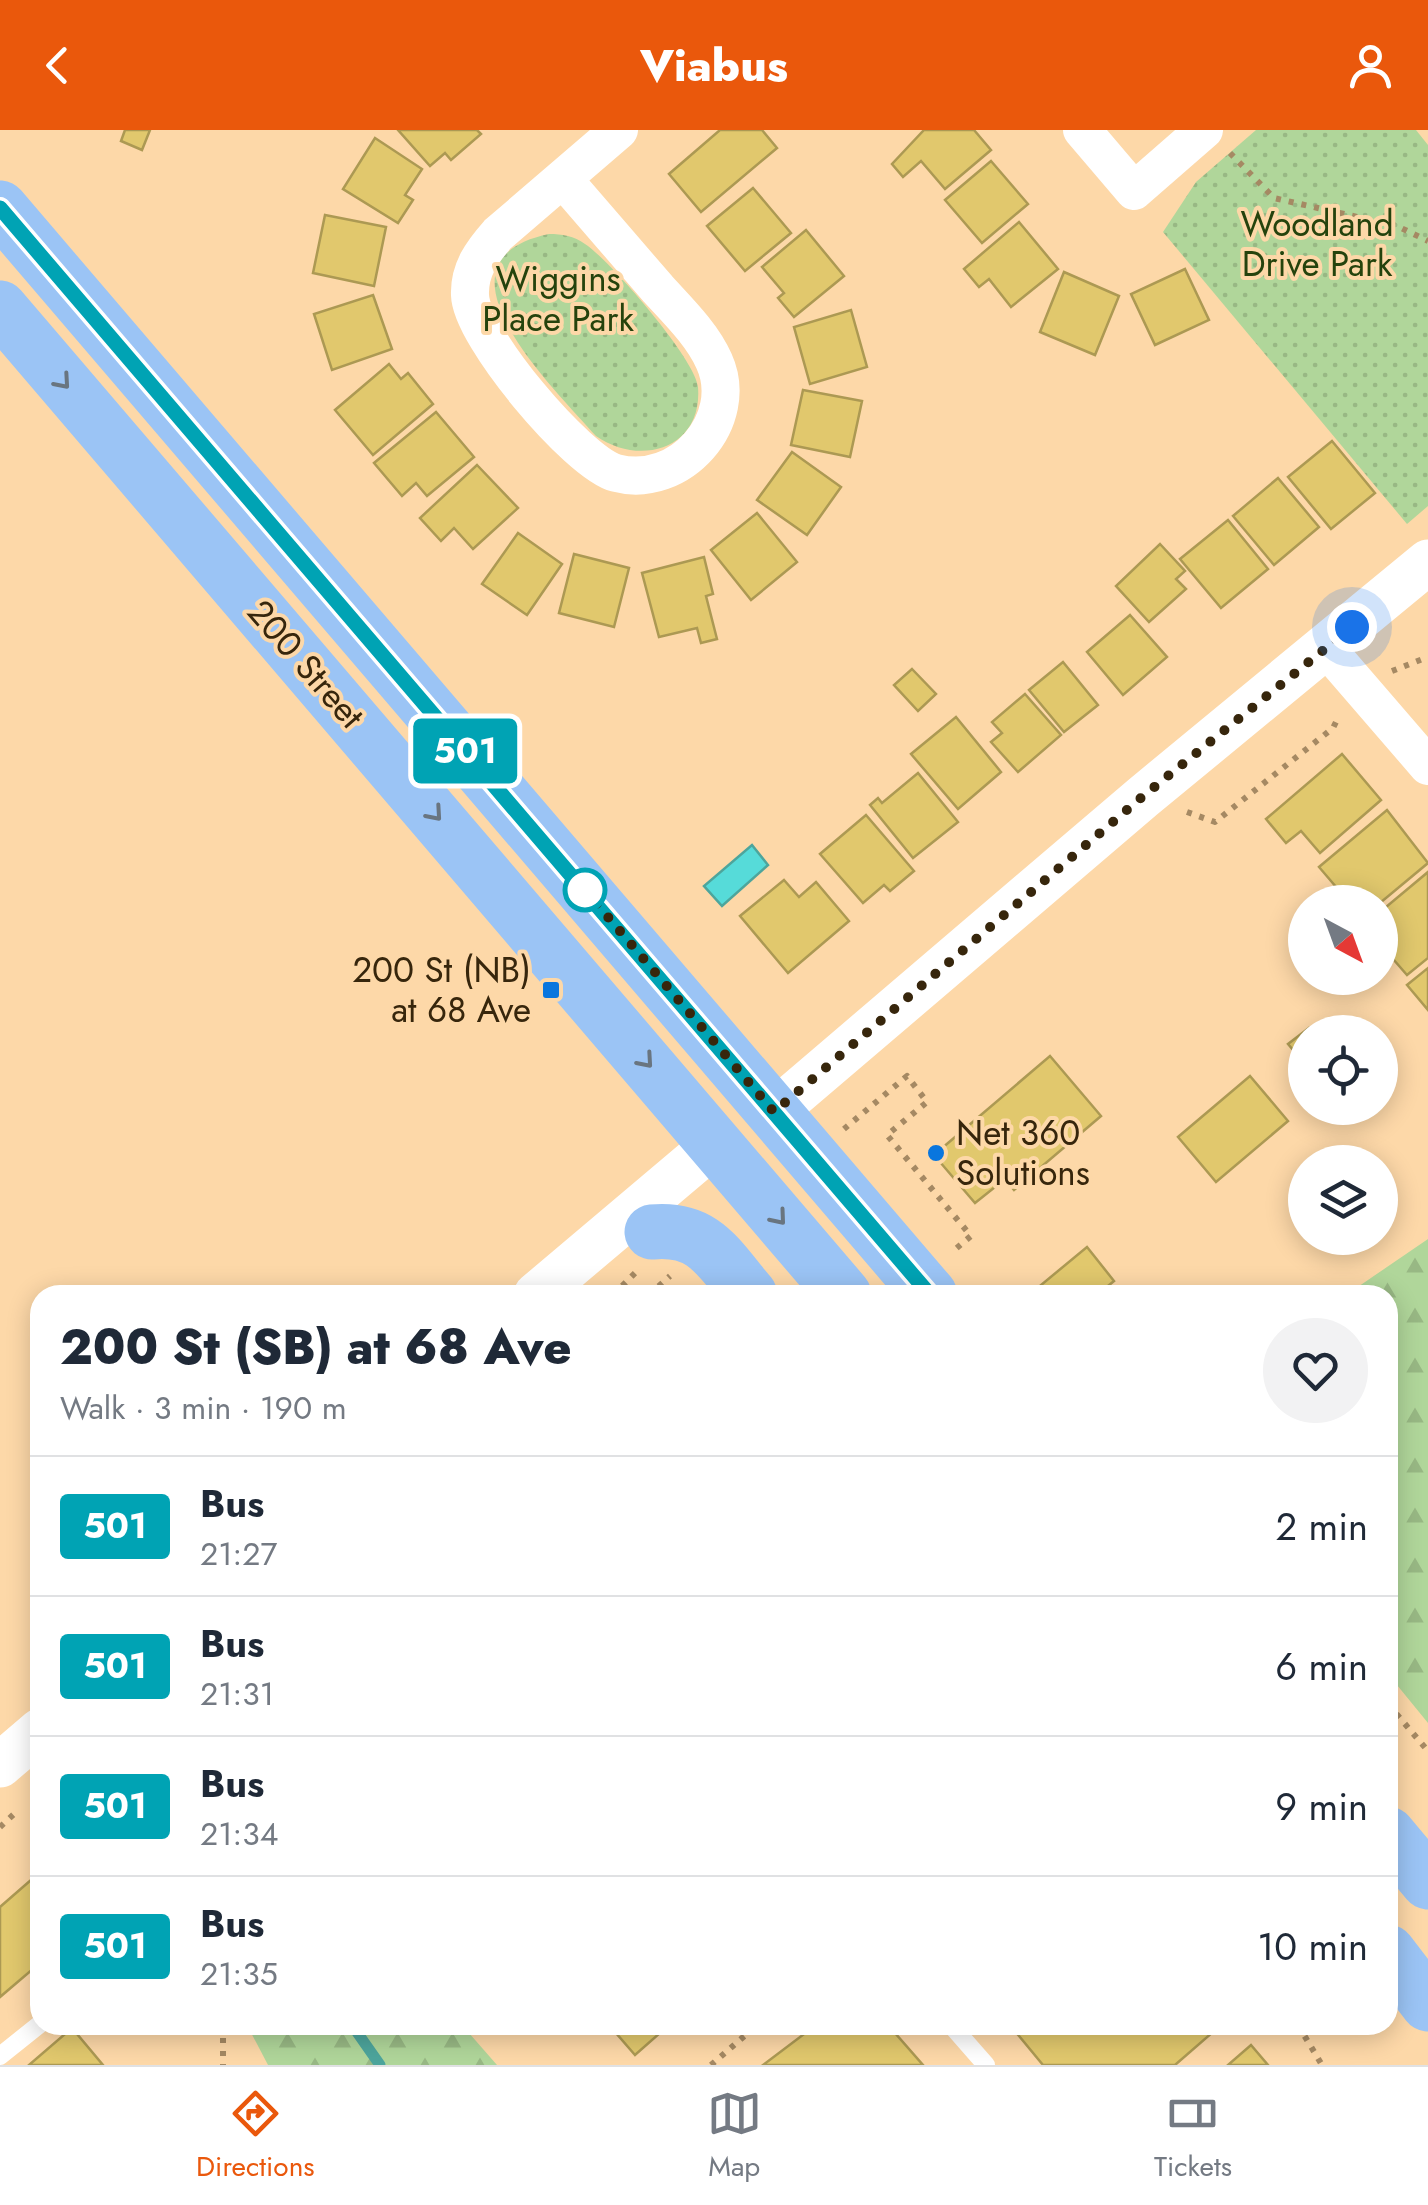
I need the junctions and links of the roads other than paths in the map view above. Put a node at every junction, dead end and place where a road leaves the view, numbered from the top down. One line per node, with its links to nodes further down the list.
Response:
1 (620, 130): 4 (street)
2 (1082, 130): 3 (street)
3 (1216, 140)
4 (563, 179): 4 (street)
5 (0, 208): 10 (main road, 200 Street)
6 (0, 308): 11 (main road, 200 Street, one-way to 11)
7 (1428, 562): 8 (street)
8 (1327, 649): 9 (street); 10 (street)
9 (1428, 766)
10 (774, 1112): 17 (main road, 200 Street)
11 (716, 1143): 13 (street); 16 (main road, 200 Street, one-way to 16)
12 (652, 1232): 14 (street); 15 (main road)
13 (548, 1285)
14 (590, 1285)
15 (742, 1285)
16 (836, 1285)
17 (921, 1285)
18 (30, 1740): 19 (street)
19 (0, 1765)
20 (1398, 1846): 21 (main road)
21 (1428, 1882)
22 (1398, 1965): 24 (main road)
23 (1398, 1993): 25 (main road)
24 (1428, 2004)
25 (1428, 2021)
26 (30, 2031): 28 (lane)
27 (960, 2035): 29 (lane)
28 (1, 2052)
29 (986, 2065)

